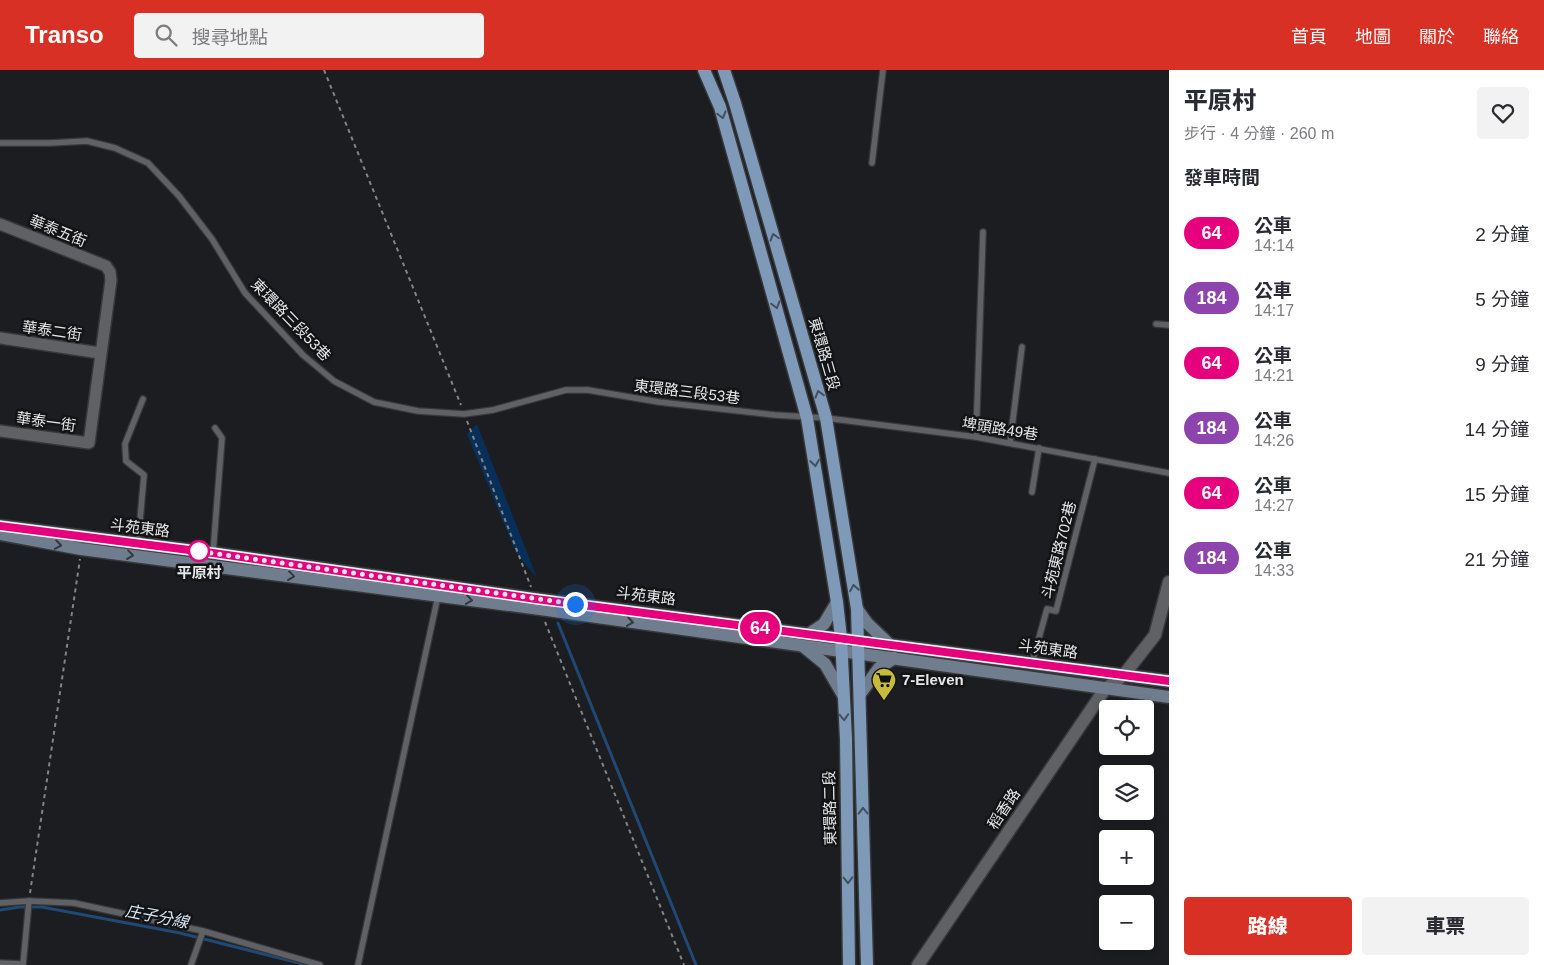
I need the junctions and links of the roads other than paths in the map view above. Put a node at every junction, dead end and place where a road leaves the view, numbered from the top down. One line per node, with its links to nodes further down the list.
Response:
1 (704, 70): 14 (main road, one-way to 14)
2 (724, 70): 15 (main road, 東環路三段, one-way to 2)
3 (883, 70): 5 (lane)
4 (0, 143): 14 (lane, 東環路三段53巷)
5 (872, 163)
6 (0, 224): 12 (street, 華泰五街)
7 (983, 232): 18 (lane)
8 (1156, 324): 9 (lane)
9 (1169, 326)
10 (0, 338): 12 (street, 華泰二街)
11 (1022, 347): 19 (lane)
12 (100, 352): 17 (street, 華泰一街)
13 (143, 399): 26 (lane)
14 (807, 418): 15 (lane, 東環路三段53巷); 30 (main road, one-way to 30)
15 (826, 418): 18 (lane, 埤頭路49巷); 32 (main road, 東環路三段, one-way to 15)
16 (215, 428): 27 (lane)
17 (0, 431)
18 (976, 437): 19 (lane, 埤頭路49巷)
19 (1010, 443): 20 (lane, 埤頭路49巷)
20 (1039, 448): 21 (lane, 埤頭路49巷); 23 (lane)
21 (1095, 459): 22 (lane, 埤頭路49巷); 40 (lane, 斗苑東路702巷)
22 (1169, 473)
23 (1032, 492)
24 (0, 526): 26 (main road, 斗苑東路)
25 (0, 534): 29 (main road, 斗苑東路, one-way to 29)
26 (138, 543): 27 (main road, 斗苑東路)
27 (213, 553): 31 (main road, 斗苑東路)
28 (1169, 582): 41 (street, 稻香路)
29 (438, 596): 31 (main road, 斗苑東路, one-way to 31); 54 (lane)
30 (837, 602): 33 (main road); 35 (main road)
31 (538, 604): 33 (main road, 斗苑東路); 37 (main road, 斗苑東路, one-way to 37)
32 (857, 609): 34 (main road, 東環路三段); 36 (main road)
33 (809, 634): 35 (main road, 斗苑東路)
34 (858, 640): 35 (main road, 斗苑東路); 36 (main road, 斗苑東路); 38 (main road, 東環路三段)
35 (841, 644): 37 (main road, 斗苑東路); 38 (main road, 斗苑東路); 45 (main road, 東環路二段)
36 (890, 645): 40 (main road, 斗苑東路)
37 (803, 646): 45 (main road)
38 (858, 654): 39 (main road, 斗苑東路); 44 (main road)
39 (894, 658): 43 (main road, 斗苑東路); 44 (main road)
40 (1032, 663): 41 (main road, 斗苑東路)
41 (1123, 676): 42 (main road, 斗苑東路); 43 (street, 稻香路)
42 (1169, 681)
43 (1105, 689): 46 (main road, 斗苑東路); 57 (street, 稻香路)
44 (860, 694): 56 (main road, one-way to 44)
45 (843, 695): 55 (main road, 東環路二段, one-way to 55)
46 (1169, 696)
47 (29, 901): 48 (lane); 49 (lane); 51 (lane)
48 (0, 903)
49 (202, 931): 52 (lane); 53 (lane)
50 (0, 962): 51 (lane)
51 (23, 965)
52 (191, 965)
53 (320, 965)
54 (358, 965)
55 (849, 965)
56 (867, 965)
57 (918, 965)

